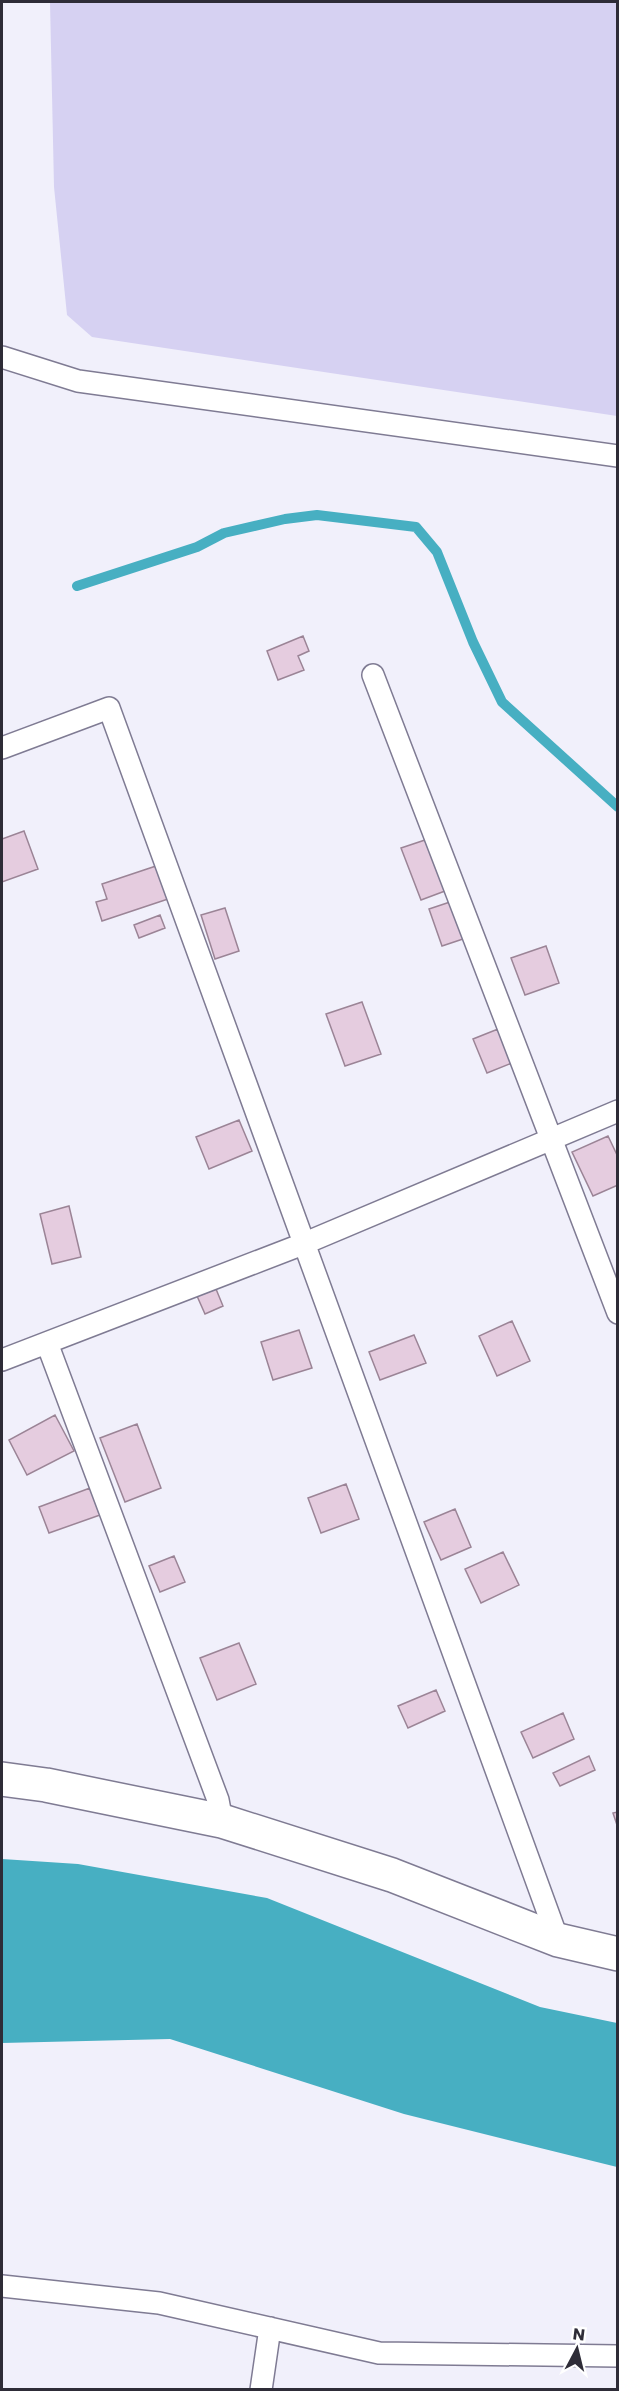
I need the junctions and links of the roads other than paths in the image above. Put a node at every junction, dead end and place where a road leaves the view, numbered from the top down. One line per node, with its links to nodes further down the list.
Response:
1 (2, 357): 2 (lane)
2 (618, 456)
3 (373, 675): 6 (lane)
4 (2, 748): 7 (lane)
5 (618, 1111): 6 (lane)
6 (550, 1138): 7 (lane); 8 (lane)
7 (303, 1244): 9 (lane); 13 (lane)
8 (618, 1313)
9 (47, 1343): 10 (lane); 12 (lane)
10 (2, 1360)
11 (2, 1779): 12 (street)
12 (222, 1821): 13 (street)
13 (558, 1940): 14 (street)
14 (618, 1954)
15 (2, 2286): 16 (lane)
16 (270, 2328): 17 (lane); 18 (lane)
17 (618, 2356)
18 (261, 2390)

